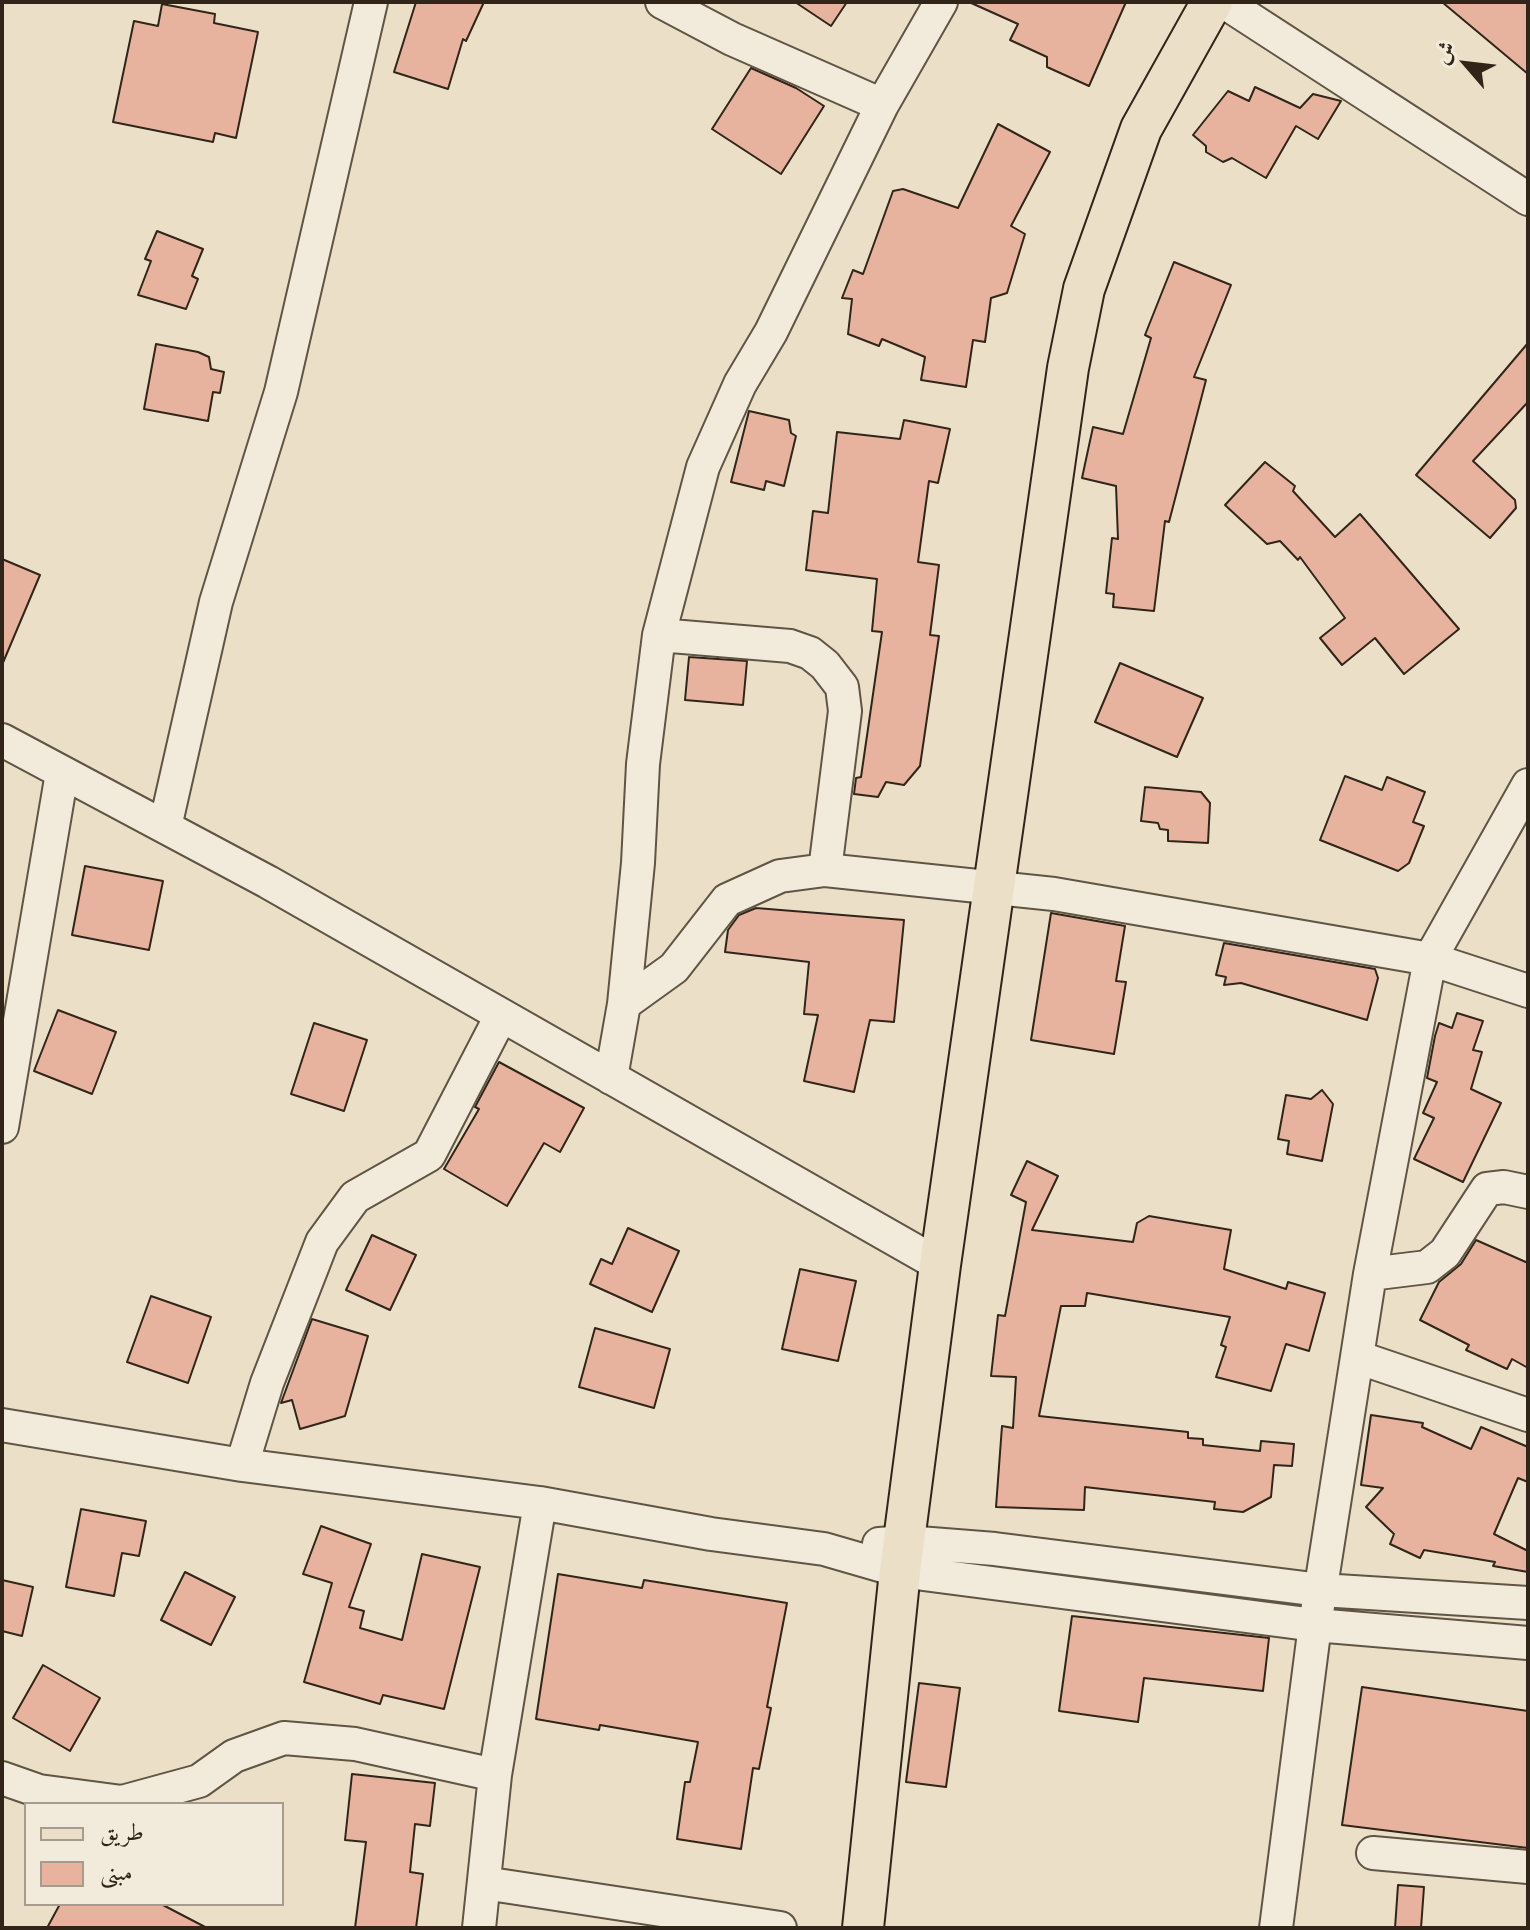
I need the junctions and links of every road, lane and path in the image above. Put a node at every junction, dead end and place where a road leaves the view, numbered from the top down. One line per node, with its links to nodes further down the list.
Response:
1 (371, 2): 12 (street)
2 (662, 2): 6 (street)
3 (941, 2): 6 (street)
4 (1212, 2): 14 (main road)
5 (1224, 2): 7 (street)
6 (882, 105): 8 (street)
7 (1528, 199)
8 (659, 635): 13 (street); 17 (street)
9 (2, 740): 10 (street)
10 (62, 773): 12 (street); 20 (street)
11 (1528, 785): 15 (street)
12 (165, 827): 18 (street)
13 (825, 870): 14 (street); 17 (street)
14 (995, 886): 15 (street); 22 (main road)
15 (1430, 959): 16 (street); 23 (street)
16 (1528, 991)
17 (624, 1004): 19 (street)
18 (501, 1016): 19 (street); 27 (street)
19 (611, 1078): 22 (street)
20 (2, 1127)
21 (1528, 1192): 23 (street)
22 (940, 1265): 29 (main road)
23 (1370, 1274): 24 (street)
24 (1357, 1357): 25 (street); 30 (street)
25 (1528, 1415)
26 (2, 1425): 27 (street)
27 (242, 1465): 28 (street)
28 (540, 1503): 29 (street); 34 (street)
29 (903, 1556): 30 (street); 32 (street); 41 (main road)
30 (1321, 1590): 31 (street); 32 (street)
31 (1528, 1603)
32 (1315, 1625): 33 (street); 42 (street)
33 (1528, 1643)
34 (495, 1775): 35 (street); 38 (street)
35 (2, 1778)
36 (1373, 1853): 37 (street)
37 (1528, 1867)
38 (484, 1883): 39 (street); 40 (street)
39 (479, 1928)
40 (780, 1928)
41 (863, 1928)
42 (1276, 1928)

